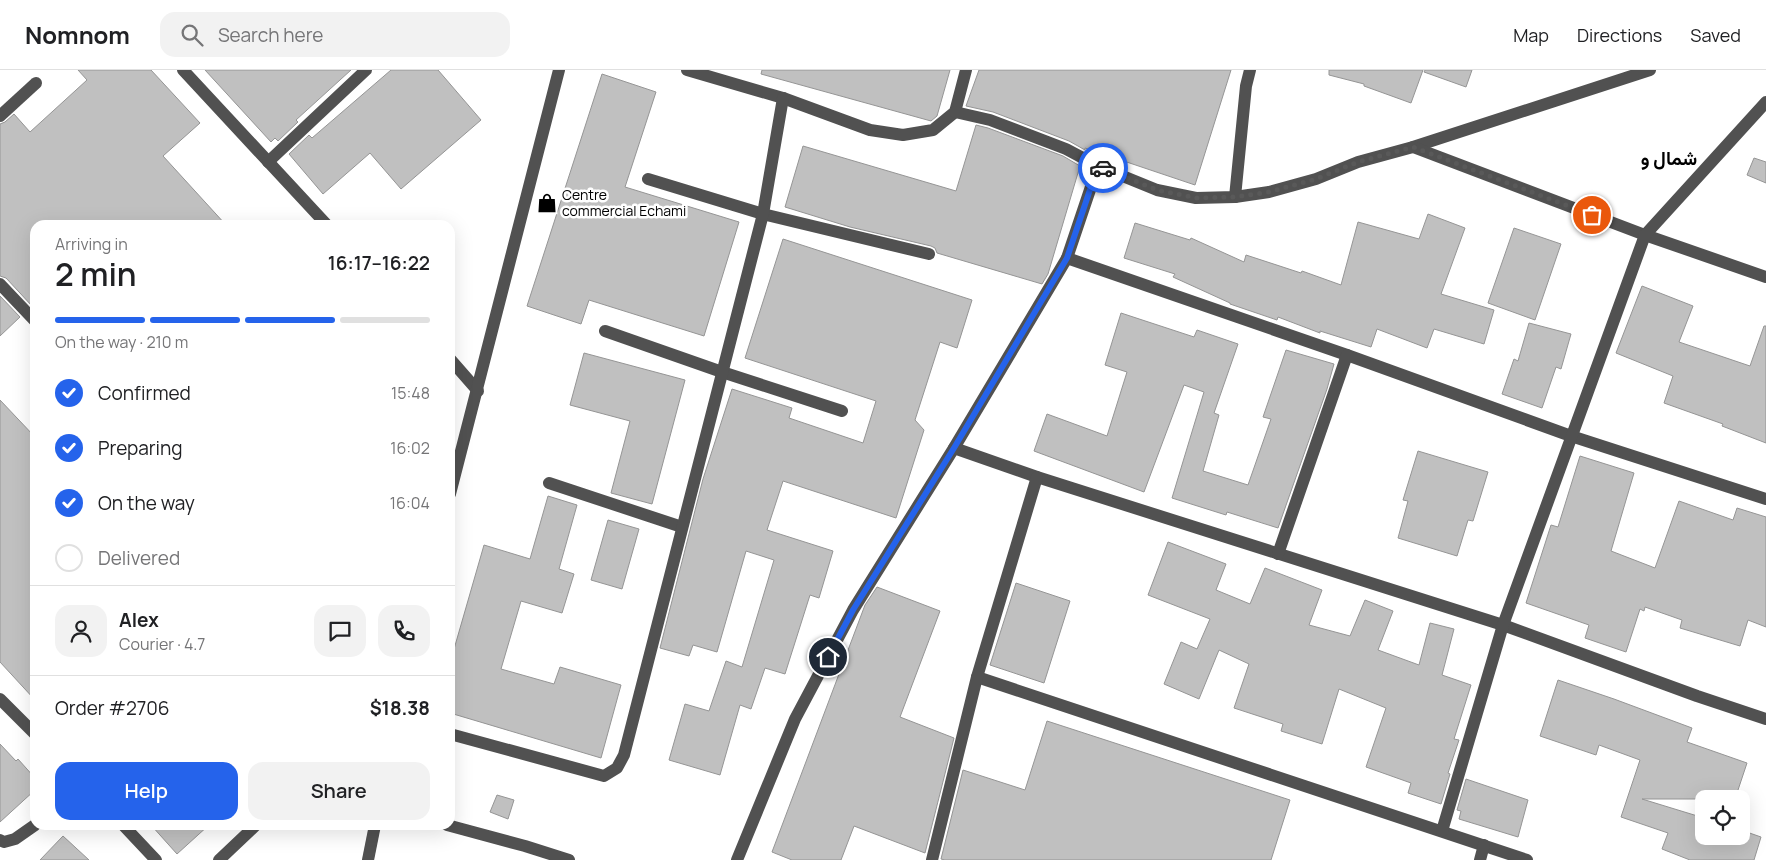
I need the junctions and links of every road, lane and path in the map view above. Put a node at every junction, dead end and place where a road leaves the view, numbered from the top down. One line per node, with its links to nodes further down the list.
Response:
1 (183, 70): 14 (street)
2 (366, 70): 14 (street)
3 (559, 70): 30 (street)
4 (687, 70): 9 (street)
5 (966, 70): 11 (street)
6 (1250, 70): 17 (street)
7 (1650, 70): 13 (street)
8 (36, 83): 12 (street)
9 (783, 98): 11 (street); 18 (street)
10 (1766, 102): 20 (street)
11 (955, 112): 15 (street)
12 (0, 116)
13 (1413, 147): 17 (street); 20 (street)
14 (268, 162): 19 (street)
15 (1098, 166): 17 (street); 22 (street)
16 (648, 179): 18 (street)
17 (1235, 197)
18 (762, 214): 21 (street); 29 (street)
19 (322, 220)
20 (1645, 235): 23 (street); 32 (street)
21 (929, 254)
22 (1067, 258): 27 (street); 33 (street)
23 (1766, 277)
24 (0, 284): 25 (street)
25 (30, 316)
26 (605, 331): 29 (street)
27 (1347, 355): 32 (street); 39 (street)
28 (455, 365): 30 (street)
29 (722, 372): 31 (street); 38 (street)
30 (478, 390): 34 (street)
31 (842, 411)
32 (1571, 436): 37 (street); 40 (street)
33 (954, 448): 35 (street); 59 (street)
34 (455, 475)
35 (1037, 477): 39 (street); 41 (street)
36 (549, 483): 38 (street)
37 (1766, 499)
38 (682, 527): 45 (street)
39 (1278, 554): 40 (street)
40 (1503, 625): 43 (street); 51 (street)
41 (976, 677): 51 (street); 60 (street)
42 (0, 698): 44 (street)
43 (1766, 719)
44 (30, 729)
45 (455, 735)
46 (30, 828): 52 (street)
47 (455, 828): 54 (street)
48 (128, 830): 55 (street)
49 (251, 830): 56 (street)
50 (374, 830): 57 (street)
51 (1442, 831): 53 (street)
52 (0, 840)
53 (1484, 846): 61 (street); 62 (street)
54 (548, 857): 58 (street)
55 (156, 860)
56 (219, 860)
57 (368, 860)
58 (569, 860)
59 (737, 860)
60 (932, 860)
61 (1480, 860)
62 (1527, 860)

